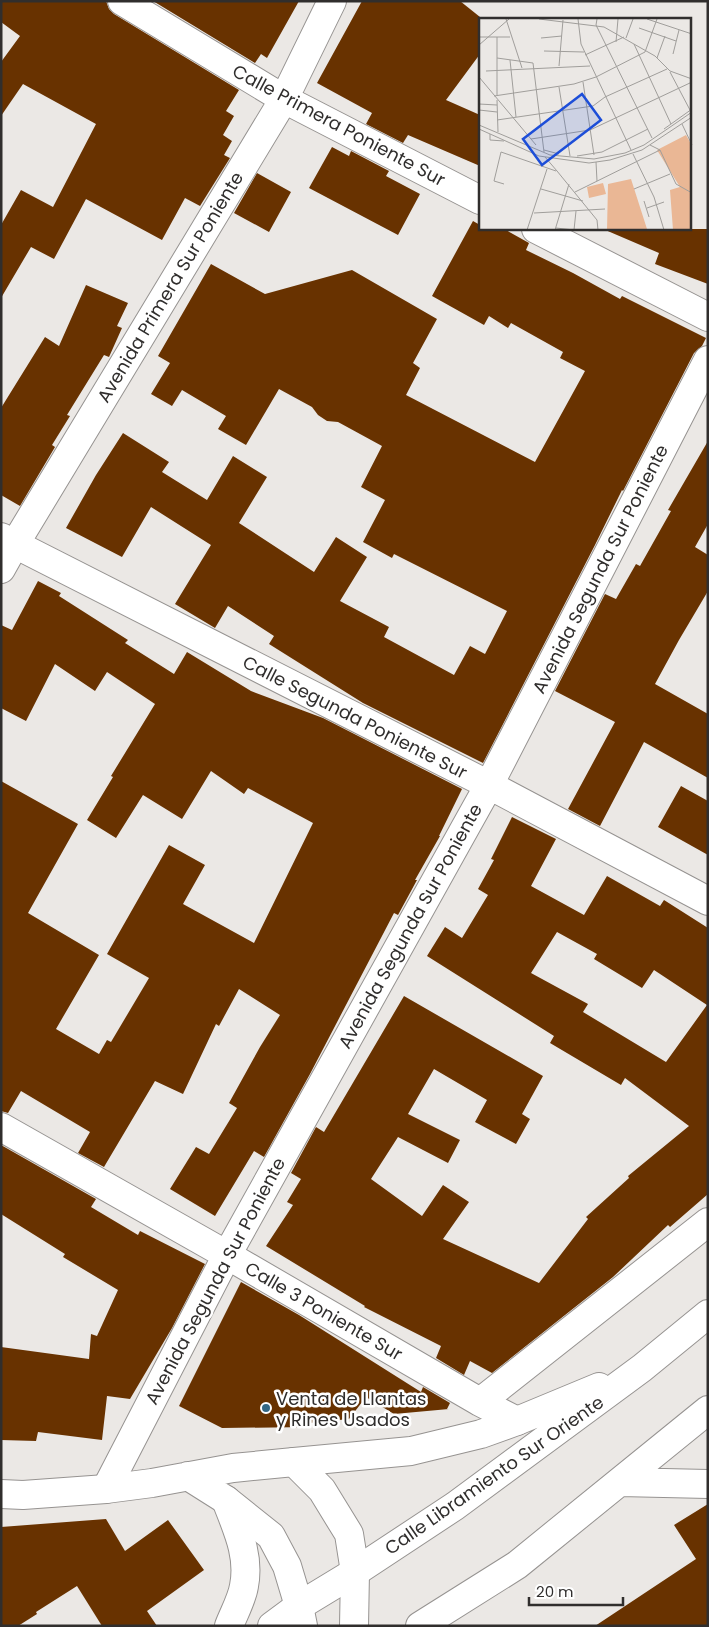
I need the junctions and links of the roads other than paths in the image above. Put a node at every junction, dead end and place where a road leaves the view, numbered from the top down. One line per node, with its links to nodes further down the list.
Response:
1 (122, 1): 3 (street, Calle Primera Poniente Sur)
2 (332, 1): 3 (street, Avenida Primera Sur Poniente)
3 (284, 99): 4 (street, Calle Primera Poniente Sur); 8 (street, Avenida Primera Sur Poniente)
4 (479, 199)
5 (538, 230): 6 (street)
6 (708, 317)
7 (708, 360): 10 (street, Avenida Segunda Sur Poniente)
8 (8, 540): 9 (street, Avenida Primera Sur Poniente); 10 (street, Calle Segunda Poniente Sur)
9 (1, 569)
10 (489, 785): 11 (street, Calle Segunda Poniente Sur); 14 (street, Avenida Segunda Sur Poniente)
11 (708, 901)
12 (1, 1127): 14 (street, Calle 3 Poniente Sur)
13 (708, 1222): 17 (street)
14 (227, 1255): 17 (street, Calle 3 Poniente Sur); 24 (street, Avenida Segunda Sur Poniente)
15 (705, 1321): 16 (street, Calle Libramiento Sur Oriente)
16 (642, 1368): 19 (street); 27 (street, Calle Libramiento Sur Oriente)
17 (480, 1402): 19 (street, Calle 3 Poniente Sur)
18 (708, 1410): 22 (street)
19 (517, 1421): 20 (street)
20 (294, 1462): 21 (street); 27 (street)
21 (188, 1476): 24 (street); 26 (street)
22 (620, 1482): 23 (street); 32 (street)
23 (708, 1484)
24 (106, 1490): 25 (street)
25 (1, 1494)
26 (226, 1500): 28 (street); 29 (street)
27 (355, 1572): 28 (street, Calle Libramiento Sur Oriente); 31 (street)
28 (301, 1616): 30 (street, Calle Libramiento Sur Oriente)
29 (229, 1626)
30 (272, 1626)
31 (354, 1626)
32 (420, 1626)

